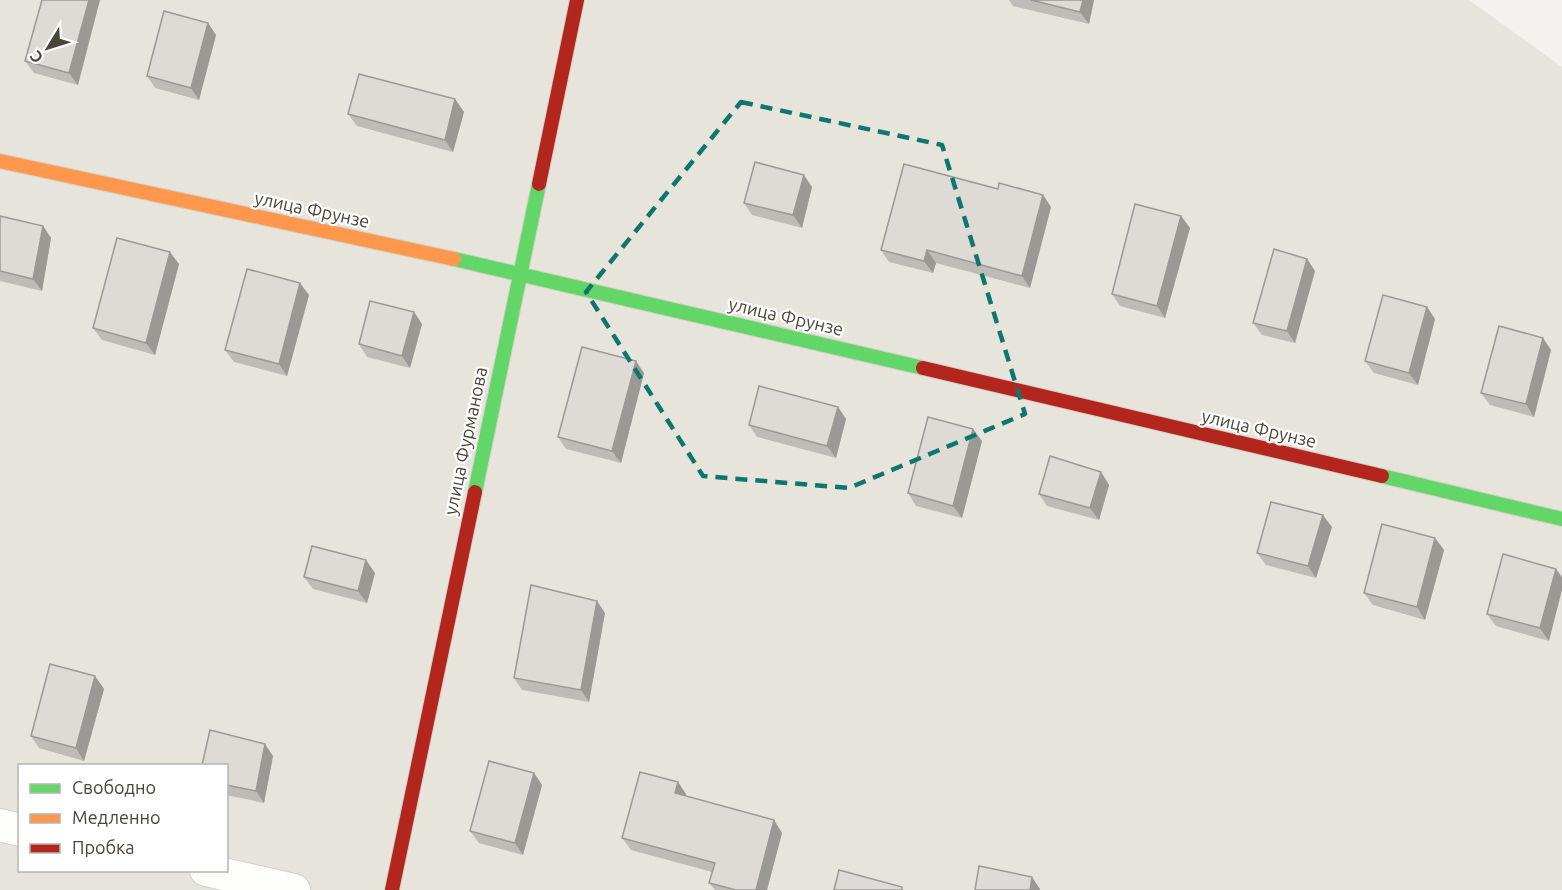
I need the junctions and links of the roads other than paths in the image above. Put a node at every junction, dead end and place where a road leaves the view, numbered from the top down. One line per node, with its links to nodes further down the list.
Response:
1 (577, 0): 3 (street, улица Фурманова)
2 (0, 161): 3 (street, улица Фрунзе)
3 (519, 273): 4 (street, улица Фрунзе); 9 (street, улица Фурманова)
4 (1562, 519)
5 (0, 825): 6 (street)
6 (18, 830)
7 (215, 872): 8 (street)
8 (294, 890)
9 (392, 890)

